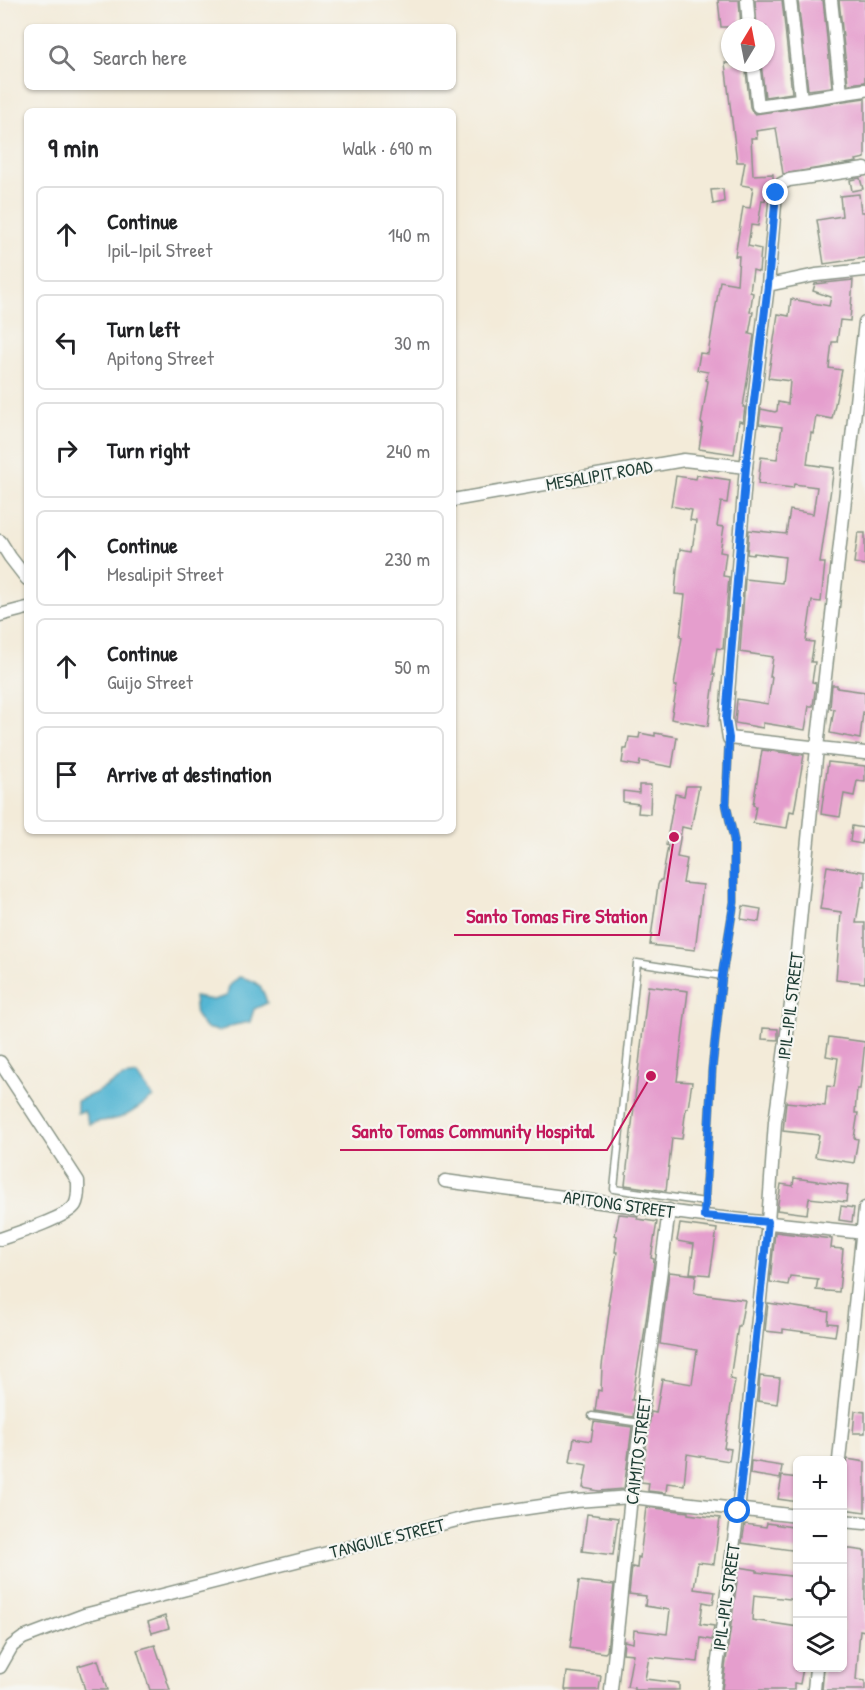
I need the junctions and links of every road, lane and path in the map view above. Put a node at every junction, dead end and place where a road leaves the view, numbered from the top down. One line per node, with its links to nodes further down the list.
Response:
1 (747, 0): 4 (street)
2 (790, 0): 8 (street)
3 (831, 0): 7 (street)
4 (749, 18)
5 (754, 72): 8 (street)
6 (865, 90): 7 (street)
7 (841, 93): 8 (street)
8 (801, 99)
9 (865, 169): 11 (street)
10 (865, 270): 11 (street)
11 (768, 285): 13 (street)
12 (865, 322): 20 (street, IPIL-IPIL STREET)
13 (746, 467): 14 (street, MESALIPIT ROAD); 19 (street)
14 (456, 499)
15 (0, 541): 16 (street)
16 (24, 575)
17 (24, 609): 18 (street)
18 (0, 615)
19 (729, 738): 20 (street); 22 (lane)
20 (817, 748): 21 (street); 29 (street, IPIL-IPIL STREET)
21 (865, 753)
22 (722, 976): 25 (lane); 25 (lane)
23 (0, 1062): 31 (street)
24 (445, 1181): 27 (street, APITONG STREET)
25 (705, 1202): 28 (lane)
26 (865, 1208): 30 (street)
27 (669, 1210): 28 (street, APITONG STREET); 33 (street, CAIMITO STREET)
28 (704, 1216): 29 (street, APITONG STREET)
29 (768, 1222): 30 (street, APITONG STREET); 36 (street, IPIL-IPIL STREET)
30 (864, 1233): 34 (street)
31 (0, 1239)
32 (592, 1416): 33 (lane)
33 (641, 1423): 35 (street, CAIMITO STREET)
34 (840, 1456)
35 (631, 1497): 36 (street, TANGUILE STREET); 40 (street, TANGUILE STREET); 42 (street, CAIMITO STREET)
36 (738, 1511): 37 (street, TANGUILE STREET); 43 (street, IPIL-IPIL STREET)
37 (793, 1516)
38 (847, 1521): 39 (street)
39 (865, 1523)
40 (0, 1667)
41 (816, 1672): 44 (street)
42 (611, 1690)
43 (714, 1690)
44 (814, 1690)

